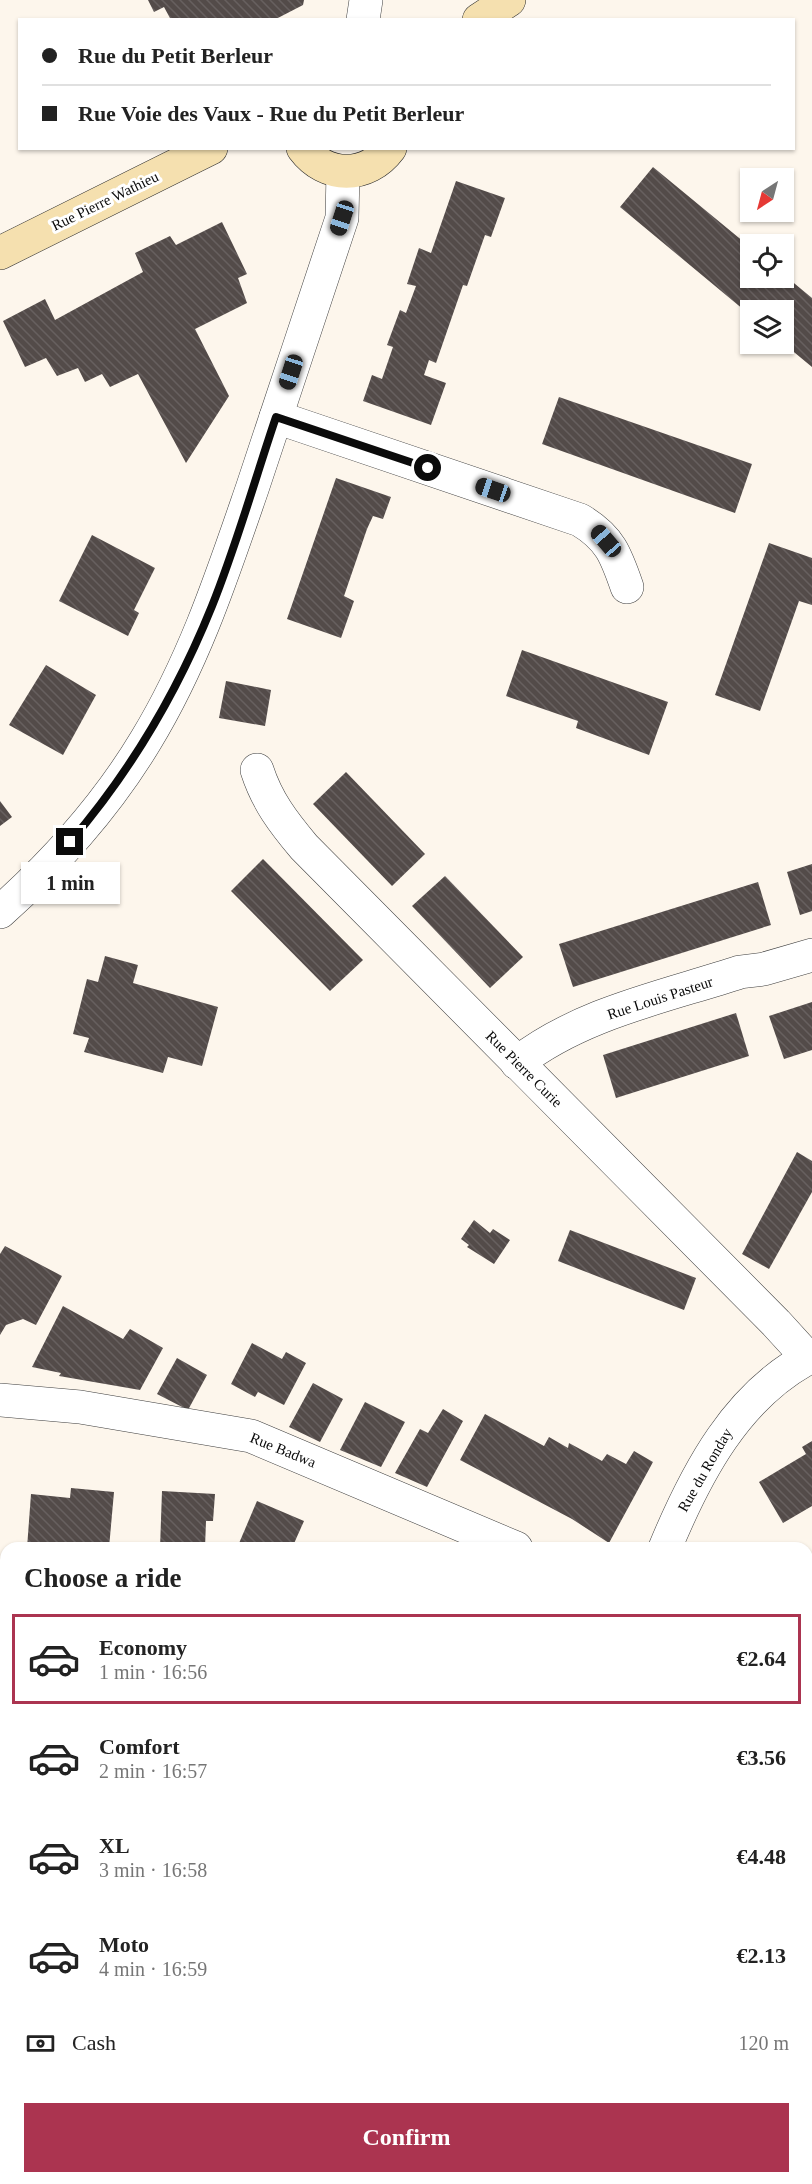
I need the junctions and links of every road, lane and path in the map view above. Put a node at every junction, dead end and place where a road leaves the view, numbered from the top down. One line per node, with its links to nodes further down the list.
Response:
1 (366, 0): 3 (street)
2 (509, 0): 4 (street)
3 (363, 18)
4 (482, 18)
5 (207, 150): 10 (street, Rue Pierre Wathieu)
6 (287, 150): 8 (street)
7 (389, 150): 9 (street)
8 (306, 154): 9 (street)
9 (343, 172): 11 (street)
10 (0, 253)
11 (276, 417): 12 (street); 14 (street)
12 (627, 587)
13 (257, 770): 16 (street, Rue Pierre Curie)
14 (0, 912)
15 (812, 955): 16 (street, Rue Louis Pasteur)
16 (518, 1063): 17 (street, Rue Pierre Curie)
17 (810, 1357): 20 (street, Rue du Ronday)
18 (0, 1400): 19 (street, Rue Badwa)
19 (502, 1542)
20 (668, 1542)

